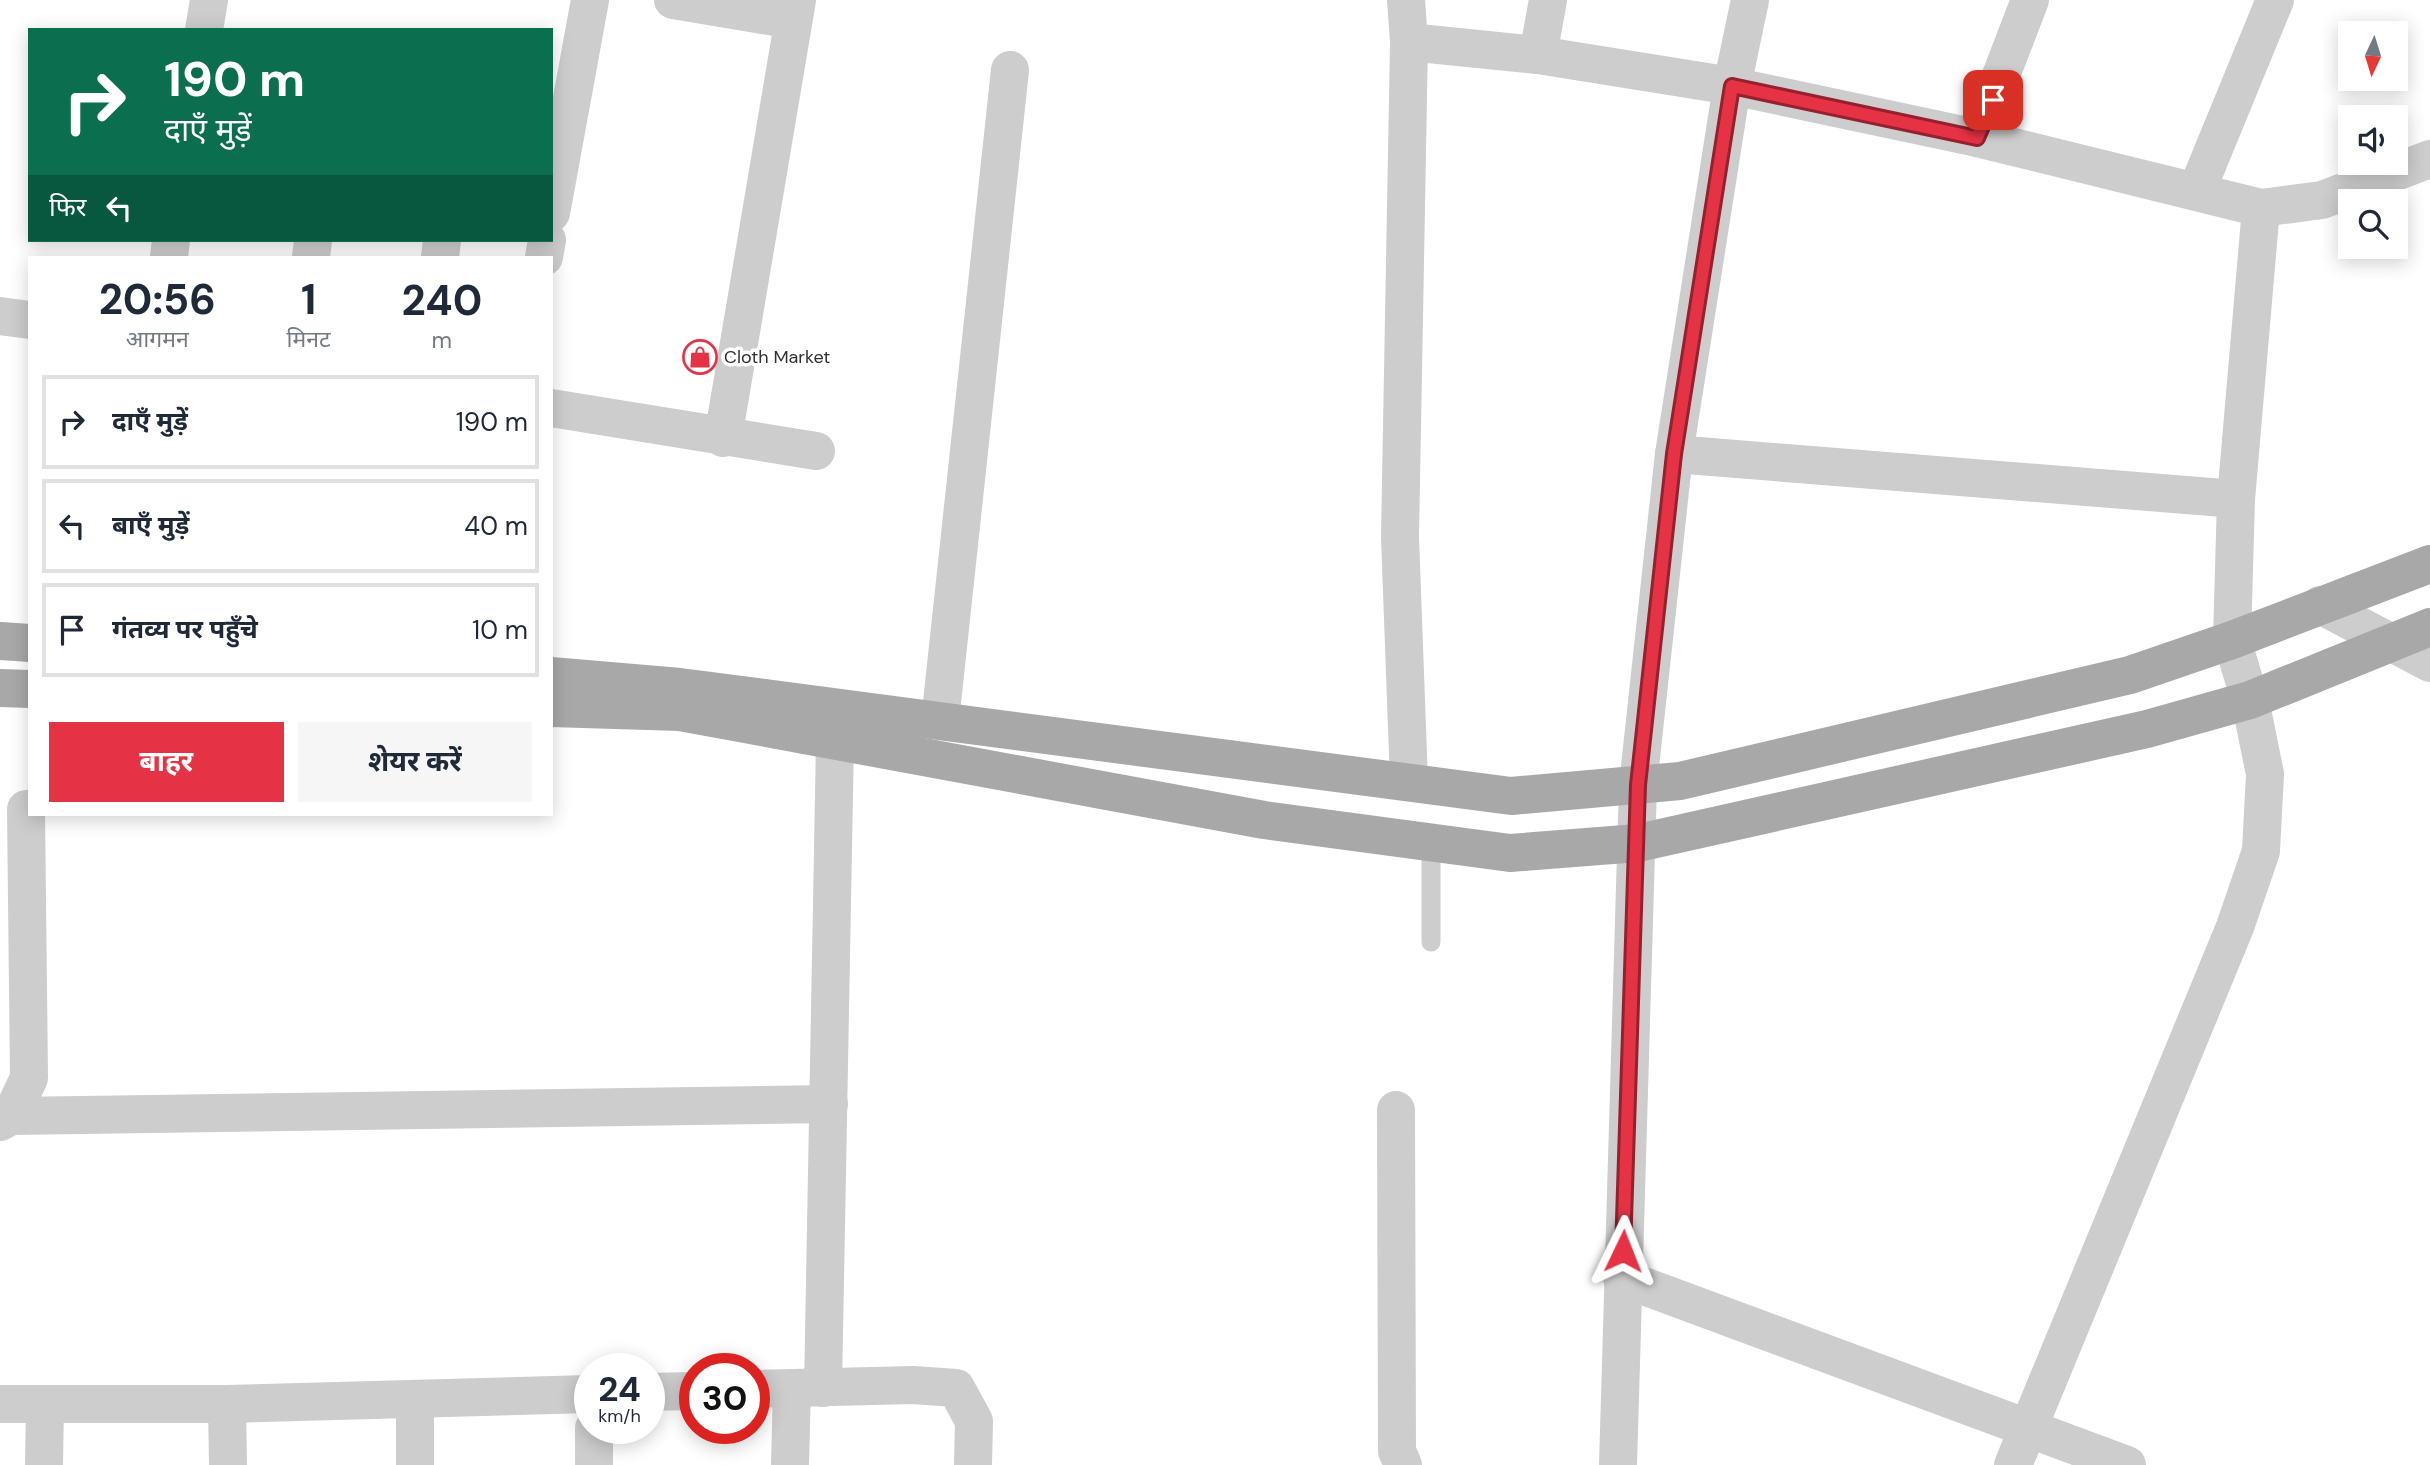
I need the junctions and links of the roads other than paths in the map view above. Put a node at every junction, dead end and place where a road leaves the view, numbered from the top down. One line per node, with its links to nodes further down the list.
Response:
1 (209, 0): 10 (street)
2 (590, 0): 18 (street)
3 (673, 0): 9 (street)
4 (1406, 0): 11 (street)
5 (1548, 0): 12 (street)
6 (1750, 0): 14 (street)
7 (2030, 0): 15 (street)
8 (2276, 0): 17 (street)
9 (795, 10): 23 (street)
10 (204, 28)
11 (1409, 42): 12 (street); 42 (street)
12 (1538, 55): 14 (street)
13 (1010, 70): 40 (street)
14 (1732, 86): 15 (street); 25 (street)
15 (1977, 138): 17 (street)
16 (2430, 159): 19 (street)
17 (2197, 190): 19 (street)
18 (553, 194)
19 (2261, 208): 26 (street)
20 (0, 316): 21 (street)
21 (28, 320)
22 (553, 408): 23 (street)
23 (723, 438): 24 (street)
24 (816, 451)
25 (1674, 454): 26 (street); 43 (street)
26 (2236, 499): 30 (street)
27 (2430, 564): 28 (main road)
28 (2320, 606): 30 (main road); 32 (street)
29 (2430, 626): 32 (main road)
30 (2232, 640): 38 (street); 43 (main road)
31 (0, 641): 33 (main road)
32 (2390, 642): 34 (street); 38 (main road)
33 (28, 643)
34 (2430, 663)
35 (553, 676): 40 (main road)
36 (0, 688): 37 (main road)
37 (28, 689)
38 (2250, 699): 46 (main road); 59 (street)
39 (553, 708): 41 (main road)
40 (940, 721): 42 (main road)
41 (835, 741): 45 (main road); 48 (street)
42 (1409, 782): 43 (main road)
43 (1638, 785): 46 (street)
44 (26, 809): 50 (street)
45 (1431, 842): 46 (main road); 47 (lane)
46 (1638, 843): 51 (street)
47 (1431, 942)
48 (829, 1104): 50 (street); 52 (street)
49 (1396, 1110): 67 (street)
50 (6, 1119)
51 (1622, 1278): 59 (street); 68 (street)
52 (808, 1388): 53 (street); 65 (street); 66 (street)
53 (770, 1389)
54 (574, 1394): 55 (street)
55 (415, 1399): 58 (street); 63 (street)
56 (0, 1404): 57 (street)
57 (45, 1404): 58 (street); 61 (street)
58 (227, 1404): 62 (street)
59 (2029, 1430): 69 (street); 70 (street)
60 (594, 1444): 64 (street)
61 (44, 1465)
62 (228, 1465)
63 (415, 1465)
64 (594, 1465)
65 (790, 1465)
66 (973, 1465)
67 (1403, 1465)
68 (1618, 1465)
69 (2013, 1465)
70 (2127, 1465)

